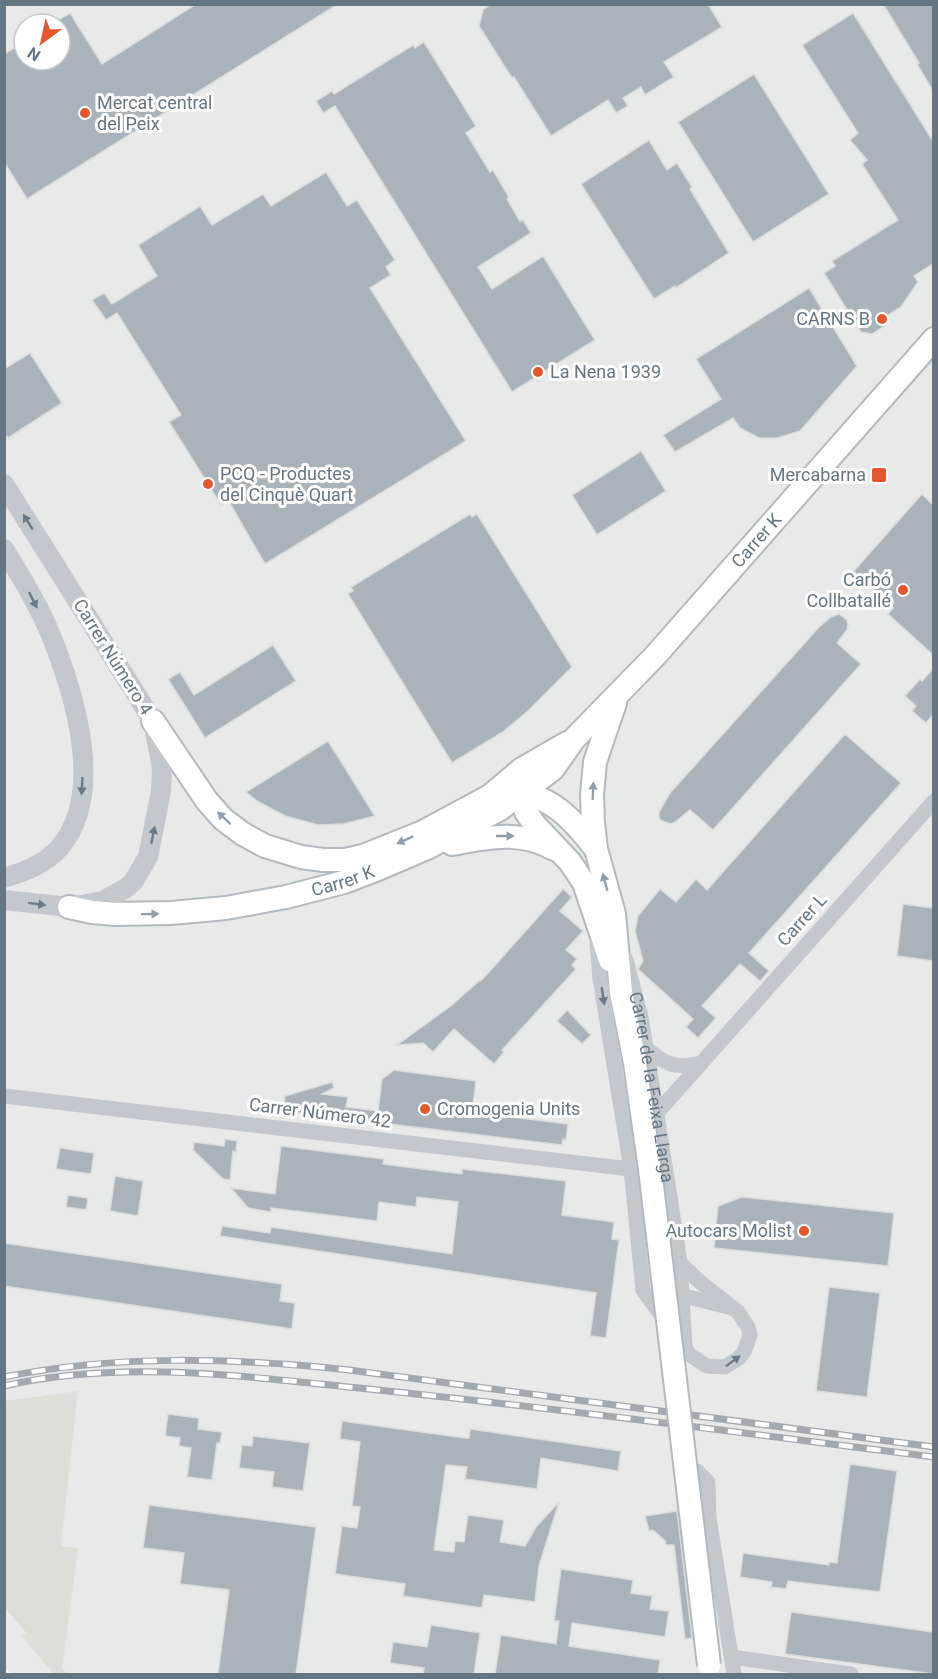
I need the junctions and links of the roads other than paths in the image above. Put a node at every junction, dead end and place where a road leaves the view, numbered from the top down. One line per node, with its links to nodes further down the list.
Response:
1 (933, 339): 3 (main road, Carrer K)
2 (933, 349): 3 (main road)
3 (914, 362): 6 (main road, Carrer K)
4 (4, 484): 7 (street, Carrer Número 4, one-way to 4)
5 (4, 549): 16 (street, one-way to 16)
6 (617, 696): 8 (main road, Carrer K); 14 (main road, Carrer de la Feixa Llarga, one-way to 6)
7 (153, 721): 11 (main road, Carrer K, one-way to 7); 18 (street, Carrer Número 4, one-way to 7)
8 (574, 740): 9 (main road, Carrer K); 10 (main road, Carrer K)
9 (544, 757): 10 (main road); 11 (main road, Carrer K)
10 (522, 793): 11 (main road, Carrer de la Feixa Llarga); 13 (main road, Carrer K); 14 (main road, Carrer de la Feixa Llarga); 15 (main road, Carrer de la Feixa Llarga)
11 (490, 796)
12 (932, 804): 21 (street, Carrer L)
13 (427, 848): 15 (main road, Carrer de la Feixa Llarga, one-way to 15); 18 (main road, Carrer K, one-way to 13)
14 (596, 849): 19 (main road, Carrer de la Feixa Llarga, one-way to 14)
15 (567, 858): 19 (main road, Carrer de la Feixa Llarga)
16 (4, 878)
17 (4, 900): 18 (street, Carrer Número 4, one-way to 18)
18 (69, 908)
19 (604, 915): 20 (main road, Carrer de la Feixa Llarga); 20 (street, Carrer de la Feixa Llarga); 24 (street, Carrer de la Feixa Llarga, one-way to 24)
20 (641, 1056): 21 (street); 23 (street, Carrer de la Feixa Llarga); 31 (main road, Carrer de la Feixa Llarga, bridge)
21 (699, 1064): 23 (street, Carrer L)
22 (4, 1096): 24 (street, Carrer Número 42)
23 (657, 1113): 25 (street, Carrer de la Feixa Llarga)
24 (631, 1169): 26 (street, Carrer de la Feixa Llarga); 28 (street, Carrer de la Feixa Llarga)
25 (680, 1263): 26 (street, Carrer de la Feixa Llarga); 27 (street, Carrer de la Feixa Llarga)
26 (682, 1296): 27 (street, Carrer de la Feixa Llarga); 28 (street, Carrer de la Feixa Llarga)
27 (738, 1312): 28 (street, Carrer de la Feixa Llarga, one-way to 27)
28 (685, 1347)
29 (709, 1518): 30 (street)
30 (732, 1657): 32 (street); 33 (street)
31 (710, 1670)
32 (734, 1674)
33 (851, 1674)

